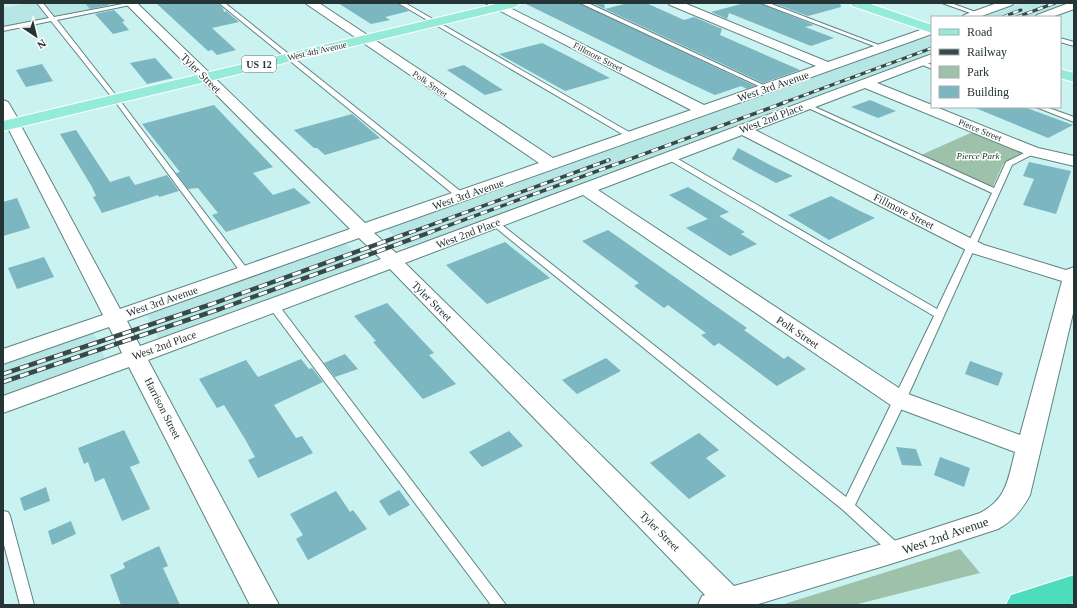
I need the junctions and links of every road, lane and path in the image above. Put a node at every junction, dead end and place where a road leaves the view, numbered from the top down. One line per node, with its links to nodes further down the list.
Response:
1 (40, 3): 19 (lane)
2 (133, 3): 19 (lane); 32 (street, Tyler Street)
3 (222, 3): 28 (lane)
4 (311, 3): 24 (street, Polk Street)
5 (401, 3): 20 (lane)
6 (515, 3): 13 (main road, West 4th Avenue / US 12)
7 (583, 3): 35 (lane)
8 (674, 3): 30 (street)
9 (764, 3): 27 (lane)
10 (856, 3): 23 (main road)
11 (945, 3): 16 (lane)
12 (1008, 3): 16 (street)
13 (495, 5): 20 (main road, West 4th Avenue / US 12); 40 (street, Fillmore Street)
14 (1074, 5): 15 (street)
15 (1059, 10): 17 (street); 18 (street)
16 (973, 15)
17 (1074, 15)
18 (1044, 16)
19 (53, 19): 21 (lane); 36 (lane)
20 (434, 22): 24 (main road, West 4th Avenue / US 12); 44 (lane)
21 (3, 29)
22 (931, 30): 27 (street, West 3rd Avenue)
23 (931, 30)
24 (364, 39): 28 (main road, West 4th Avenue / US 12); 48 (street, Polk Street)
25 (1061, 40): 26 (lane)
26 (1074, 44)
27 (882, 47): 30 (street, West 3rd Avenue)
28 (289, 57): 32 (main road, West 4th Avenue / US 12); 51 (lane)
29 (928, 62): 34 (street, West 2nd Place)
30 (828, 67): 35 (street, West 3rd Avenue)
31 (1061, 73): 33 (main road)
32 (206, 77): 36 (main road, West 4th Avenue / US 12); 53 (street, Tyler Street)
33 (1074, 78)
34 (865, 83): 38 (street, West 2nd Place); 45 (street, Pierce Street)
35 (767, 88): 40 (street, West 3rd Avenue)
36 (116, 99): 42 (main road, West 4th Avenue / US 12); 56 (lane)
37 (3, 105): 42 (street, Harrison Street)
38 (806, 105): 43 (street, West 2nd Place); 50 (lane)
39 (1043, 108): 41 (lane)
40 (704, 111): 44 (street, West 3rd Avenue)
41 (1074, 120)
42 (8, 125): 60 (street, Harrison Street)
43 (742, 129): 46 (street, West 2nd Place); 54 (street, Fillmore Street)
44 (632, 136): 48 (street, West 3rd Avenue)
45 (1034, 152): 47 (street, Pierce Street); 50 (lane)
46 (668, 157): 49 (street, West 2nd Place); 59 (lane)
47 (1074, 161)
48 (551, 164): 51 (street, West 3rd Avenue)
49 (584, 188): 52 (street, West 2nd Place); 63 (street, Polk Street)
50 (997, 192): 54 (lane)
51 (461, 196): 53 (street, West 3rd Avenue)
52 (494, 223): 55 (street, West 2nd Place); 66 (lane)
53 (361, 231): 55 (street, Tyler Street); 56 (street, West 3rd Avenue)
54 (971, 245): 57 (street, Fillmore Street); 59 (lane)
55 (393, 261): 58 (street, West 2nd Place); 70 (street, Tyler Street)
56 (245, 272): 60 (street, West 3rd Avenue)
57 (1073, 275): 65 (street, West 2nd Avenue)
58 (273, 305): 61 (street, West 2nd Place); 73 (lane)
59 (939, 315): 63 (lane)
60 (115, 317): 61 (street, Harrison Street); 62 (street, West 3rd Avenue)
61 (136, 356): 64 (street, West 2nd Place); 72 (street, Harrison Street)
62 (3, 357)
63 (900, 400): 65 (street, Polk Street); 66 (lane)
64 (3, 405)
65 (1027, 447): 68 (street, West 2nd Avenue)
66 (848, 506): 68 (lane)
67 (3, 516): 71 (lane)
68 (897, 551): 70 (street, West 2nd Avenue)
69 (1074, 589): 74 (highway)
70 (721, 603)
71 (26, 605)
72 (266, 605)
73 (499, 605)
74 (1022, 605)

